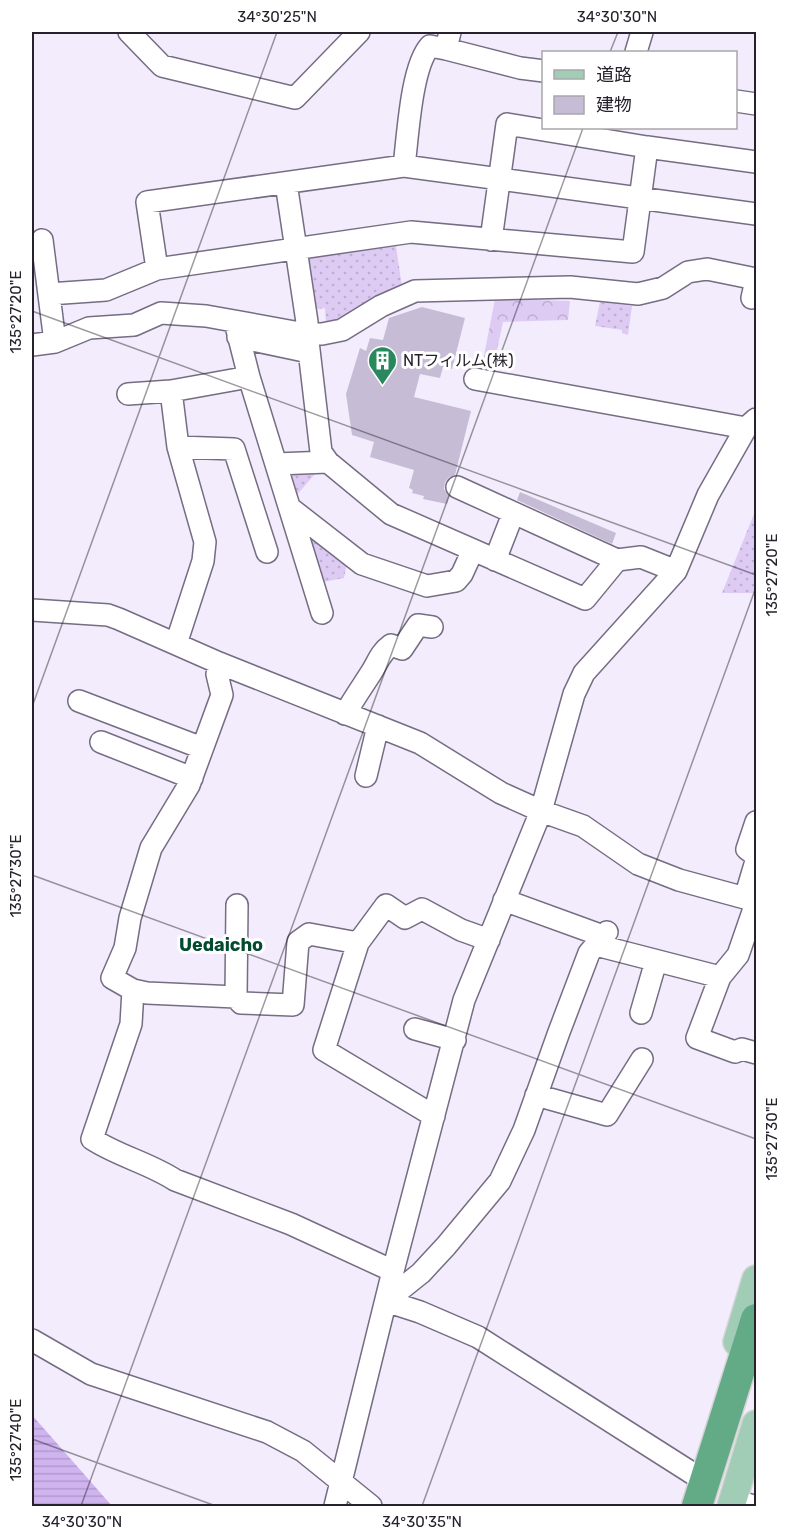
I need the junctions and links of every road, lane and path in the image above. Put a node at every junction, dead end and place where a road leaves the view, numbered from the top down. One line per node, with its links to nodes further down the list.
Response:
1 (129, 32): 2 (street)
2 (359, 32)
3 (642, 32): 5 (street)
4 (448, 40): 6 (street); 11 (street)
5 (636, 51)
6 (542, 71)
7 (737, 101): 8 (street)
8 (756, 104)
9 (647, 147): 10 (street); 12 (street); 14 (street)
10 (756, 162)
11 (404, 166): 12 (street); 13 (street)
12 (499, 178): 14 (street); 17 (street)
13 (286, 183): 18 (street); 19 (street)
14 (640, 199): 15 (street); 17 (street)
15 (756, 214)
16 (42, 240): 21 (street)
17 (490, 240): 18 (street)
18 (297, 249): 19 (street); 23 (street)
19 (157, 269): 21 (street)
20 (755, 285): 23 (street)
21 (49, 294): 24 (street)
22 (237, 330): 23 (street); 24 (street); 26 (street)
23 (308, 336): 32 (street)
24 (55, 342): 25 (street)
25 (32, 345)
26 (249, 377): 28 (street); 33 (street)
27 (475, 379): 30 (street)
28 (171, 391): 29 (street); 31 (street)
29 (128, 394)
30 (751, 423): 41 (street)
31 (178, 447): 38 (street); 45 (street)
32 (328, 462): 33 (street); 37 (street)
33 (276, 464): 35 (street)
34 (457, 487): 36 (street)
35 (290, 508): 37 (street); 43 (street)
36 (513, 514): 39 (street); 40 (street)
37 (474, 550): 39 (street)
38 (267, 552)
39 (495, 560): 40 (street)
40 (617, 560): 41 (street)
41 (676, 571): 56 (street)
42 (32, 610): 45 (street)
43 (322, 613)
44 (432, 627): 48 (street)
45 (176, 644): 46 (street)
46 (219, 663): 48 (street); 52 (street)
47 (79, 701): 49 (street)
48 (345, 714): 50 (street)
49 (131, 721): 52 (street); 53 (street)
50 (378, 726): 54 (street); 56 (street)
51 (101, 742): 53 (street)
52 (202, 748): 55 (street)
53 (121, 750): 55 (street)
54 (366, 776)
55 (192, 778): 68 (street)
56 (541, 811): 60 (street); 61 (street)
57 (756, 822): 58 (street)
58 (756, 856)
59 (756, 861): 61 (street)
60 (504, 900): 63 (street); 64 (street)
61 (753, 901): 67 (street)
62 (237, 905): 69 (street)
63 (602, 938): 66 (street); 75 (street)
64 (489, 940): 65 (street); 72 (street)
65 (358, 943): 69 (street); 76 (street)
66 (656, 961): 67 (street); 70 (street)
67 (720, 977): 73 (street)
68 (133, 990): 69 (street); 77 (street)
69 (236, 997)
70 (641, 1013)
71 (415, 1029): 72 (street)
72 (455, 1040): 76 (street)
73 (756, 1053)
74 (642, 1059): 75 (street)
75 (536, 1095): 79 (street)
76 (434, 1116): 77 (street)
77 (393, 1271): 79 (street)
78 (756, 1279): 84 (main road)
79 (386, 1301): 84 (street); 85 (street)
80 (756, 1319): 90 (highway)
81 (32, 1340): 85 (street)
82 (756, 1383): 86 (highway)
83 (756, 1424): 86 (main road)
84 (695, 1475): 89 (main road)
85 (341, 1481): 87 (street); 88 (street)
86 (734, 1505)
87 (335, 1506)
88 (371, 1506)
89 (685, 1506)
90 (697, 1506)

